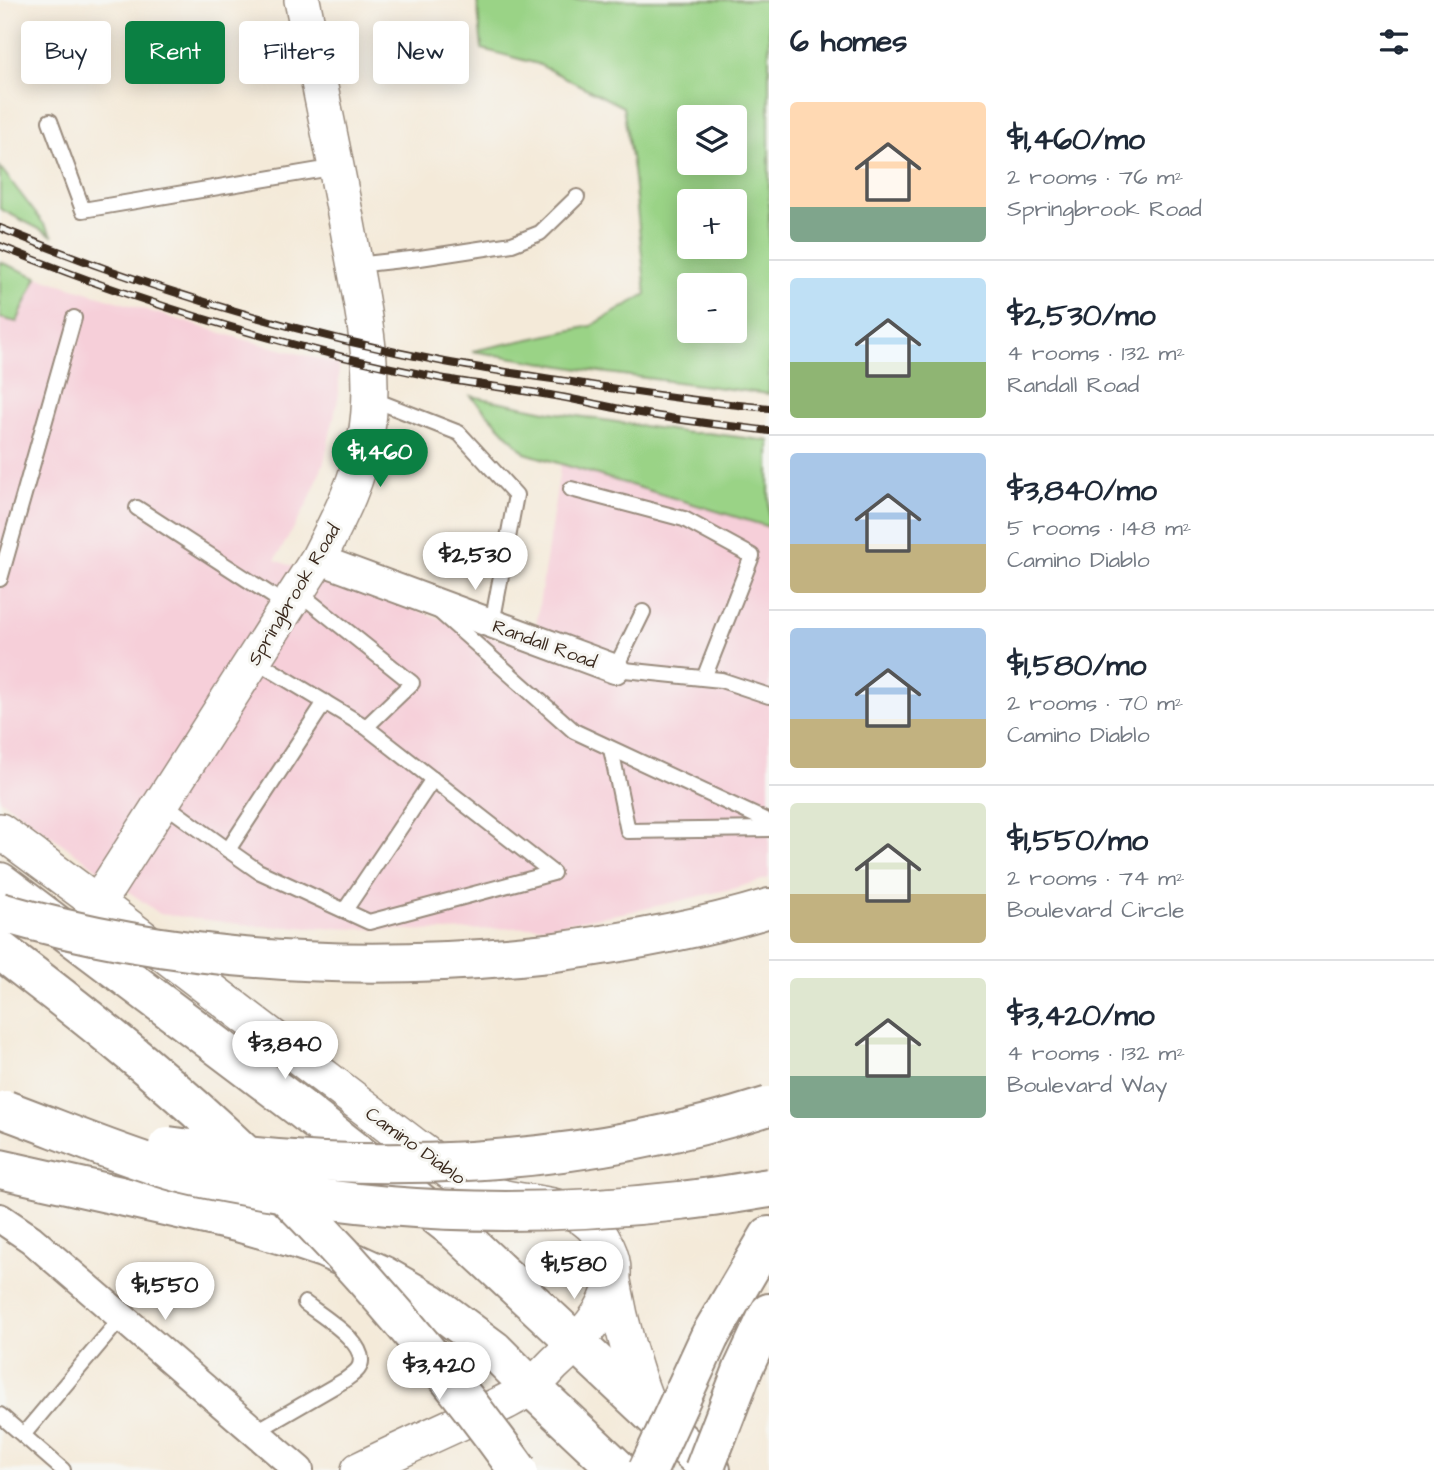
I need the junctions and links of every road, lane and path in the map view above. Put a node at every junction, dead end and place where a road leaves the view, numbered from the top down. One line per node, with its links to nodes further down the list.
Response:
1 (302, 0): 3 (street, Springbrook Road)
2 (50, 121): 3 (lane)
3 (337, 167): 5 (street, Springbrook Road)
4 (577, 197): 5 (lane)
5 (355, 265): 7 (street, Springbrook Road)
6 (74, 318): 11 (lane)
7 (370, 398): 10 (street, Springbrook Road); 15 (lane)
8 (571, 489): 18 (lane)
9 (137, 508): 12 (lane)
10 (318, 559): 12 (street, Springbrook Road); 13 (street, Randall Road)
11 (0, 579)
12 (292, 599): 16 (street, Springbrook Road); 21 (lane)
13 (426, 600): 15 (street, Randall Road); 22 (lane)
14 (643, 612): 17 (lane)
15 (492, 624): 17 (street, Randall Road)
16 (253, 659): 20 (lane); 24 (street, Springbrook Road)
17 (615, 668): 18 (lane)
18 (704, 678): 19 (lane)
19 (769, 696)
20 (325, 702): 21 (lane); 28 (lane)
21 (366, 727): 23 (lane)
22 (611, 749): 25 (lane); 26 (lane)
23 (433, 779): 32 (lane); 32 (lane)
24 (162, 802): 28 (lane); 30 (street, Springbrook Road)
25 (769, 822)
26 (769, 829)
27 (0, 831): 30 (street, Camino Diablo)
28 (228, 850): 32 (lane)
29 (0, 882): 45 (main road)
30 (96, 902): 41 (street, Camino Diablo)
31 (769, 908): 33 (main road, bridge)
32 (345, 910)
33 (0, 912)
34 (0, 950): 54 (main road, bridge)
35 (769, 1106): 36 (main road, bridge)
36 (3, 1109): 38 (main road, bridge)
37 (0, 1169): 46 (main road)
38 (769, 1188)
39 (0, 1218): 44 (street)
40 (769, 1236): 56 (main road, bridge)
41 (613, 1281): 45 (street); 47 (street, Camino Diablo)
42 (305, 1303): 49 (lane)
43 (769, 1313): 57 (main road, bridge)
44 (122, 1317): 49 (street); 50 (lane)
45 (576, 1343): 46 (street); 47 (main road)
46 (531, 1387): 53 (street); 55 (main road)
47 (650, 1412): 58 (main road)
48 (0, 1415): 50 (lane)
49 (255, 1432): 52 (street)
50 (23, 1435): 51 (lane)
51 (63, 1470)
52 (299, 1470)
53 (359, 1470)
54 (518, 1470)
55 (619, 1470)
56 (648, 1470)
57 (704, 1470)
58 (711, 1470)

